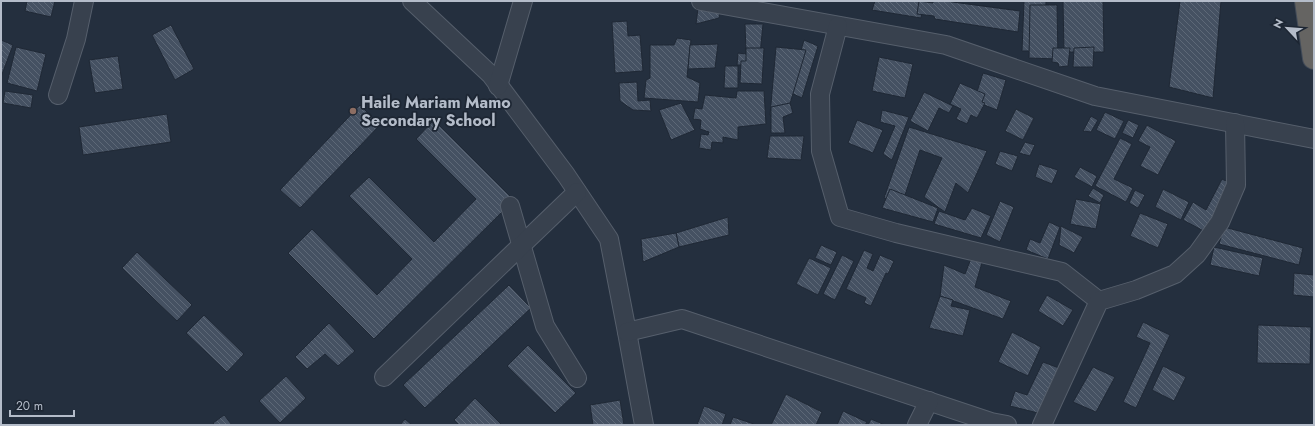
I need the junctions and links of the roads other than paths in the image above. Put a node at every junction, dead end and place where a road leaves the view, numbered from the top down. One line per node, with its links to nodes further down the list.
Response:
1 (84, 1): 9 (street)
2 (412, 1): 8 (street)
3 (523, 1): 8 (street)
4 (701, 1): 6 (street)
5 (1306, 1): 7 (highway)
6 (838, 26): 10 (street); 15 (street)
7 (1314, 58)
8 (498, 86): 12 (street)
9 (58, 95)
10 (1236, 123): 11 (street); 15 (street)
11 (1314, 139)
12 (577, 192): 14 (street); 16 (street)
13 (510, 206): 14 (street)
14 (522, 245): 17 (street); 18 (street)
15 (1099, 301): 23 (street)
16 (628, 332): 19 (street); 20 (street)
17 (384, 377)
18 (577, 378)
19 (929, 401): 21 (street); 22 (street)
20 (644, 425)
21 (918, 425)
22 (1007, 425)
23 (1042, 425)

